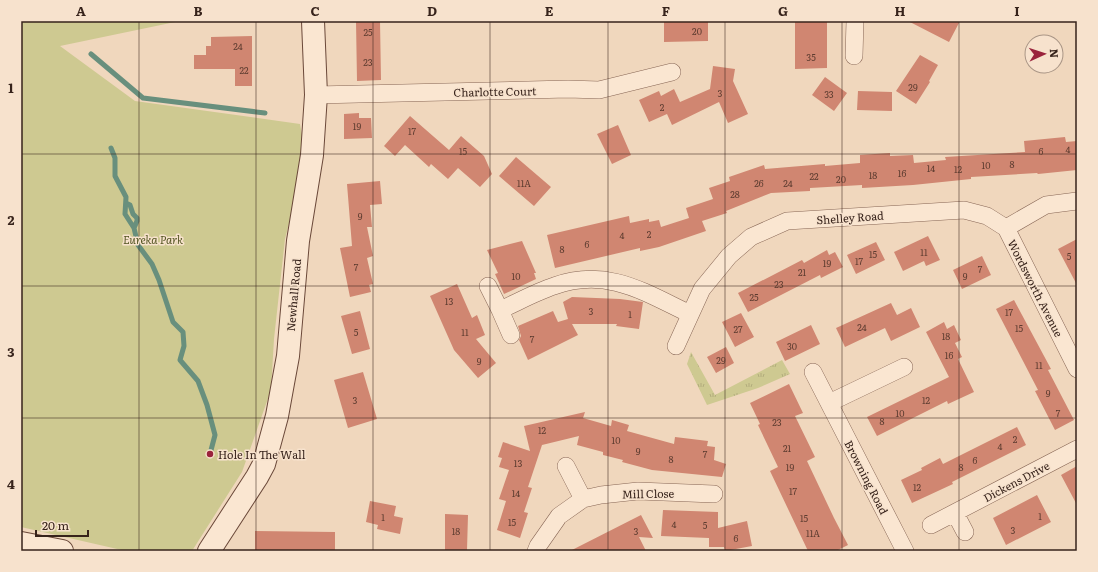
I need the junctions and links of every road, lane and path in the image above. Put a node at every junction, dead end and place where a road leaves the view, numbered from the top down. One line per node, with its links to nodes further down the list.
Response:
1 (313, 21): 5 (main road, Newhall Road)
2 (855, 21): 3 (street)
3 (854, 56)
4 (672, 72): 5 (street, Charlotte Court)
5 (316, 95): 26 (main road, Newhall Road)
6 (1077, 201): 7 (street)
7 (1006, 228): 10 (street, Shelley Road); 14 (street, Wordsworth Avenue)
8 (488, 286): 9 (street)
9 (500, 310): 10 (street); 11 (street)
10 (690, 314): 12 (street, Shelley Road)
11 (511, 335)
12 (676, 346)
13 (904, 367): 16 (street)
14 (1077, 369)
15 (813, 372): 16 (street, Browning Road)
16 (829, 403): 28 (street, Browning Road)
17 (1077, 449): 21 (street, Dickens Drive)
18 (566, 466): 20 (street)
19 (714, 494): 20 (street, Mill Close)
20 (583, 499): 27 (street, Mill Close)
21 (955, 513): 22 (street, Dickens Drive); 23 (street)
22 (930, 524)
23 (965, 532)
24 (33, 547): 25 (main road)
25 (62, 551)
26 (209, 551)
27 (536, 551)
28 (905, 551)

